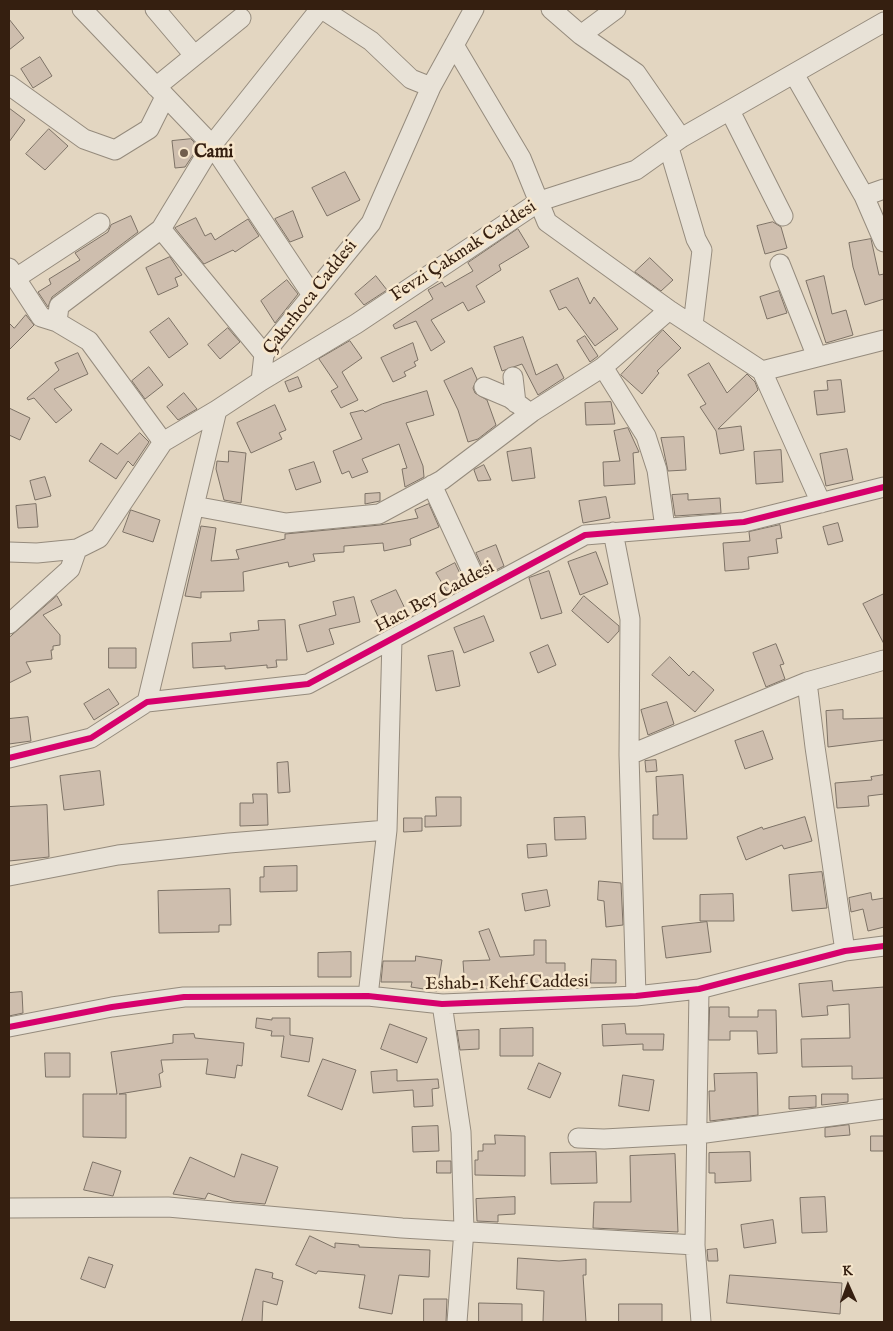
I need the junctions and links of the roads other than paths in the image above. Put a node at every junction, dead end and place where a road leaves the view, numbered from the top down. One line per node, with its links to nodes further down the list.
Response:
1 (82, 9): 15 (street)
2 (156, 9): 11 (street)
3 (321, 9): 14 (street); 18 (street)
4 (551, 9): 9 (street)
5 (616, 9): 9 (street)
6 (471, 10): 10 (street, Çakırhoca Caddesi)
7 (241, 18): 11 (street)
8 (884, 22): 12 (street, Fevzi Çakmak Caddesi)
9 (581, 35): 17 (street)
10 (454, 46): 14 (street, Çakırhoca Caddesi); 21 (street)
11 (194, 55): 15 (street)
12 (794, 74): 16 (street, Fevzi Çakmak Caddesi); 20 (street)
13 (9, 85): 15 (street)
14 (431, 87): 28 (street, Çakırhoca Caddesi)
15 (161, 92): 18 (street)
16 (730, 110): 17 (street, Fevzi Çakmak Caddesi); 22 (street)
17 (675, 143): 21 (street, Fevzi Çakmak Caddesi); 31 (street)
18 (212, 145): 24 (street); 28 (street)
19 (884, 189): 20 (street)
20 (864, 196): 25 (street)
21 (540, 201): 29 (street); 38 (street, Fevzi Çakmak Caddesi)
22 (783, 216)
23 (100, 223): 27 (street)
24 (161, 229): 30 (street); 33 (street)
25 (884, 242)
26 (780, 264): 34 (street)
27 (12, 273): 30 (street)
28 (312, 294): 33 (street, Çakırhoca Caddesi)
29 (669, 310): 31 (street); 35 (street)
30 (56, 322): 42 (street)
31 (693, 325): 36 (street)
32 (884, 340): 34 (street)
33 (264, 354): 38 (street, Çakırhoca Caddesi)
34 (817, 357): 36 (street)
35 (603, 367): 40 (street); 47 (street)
36 (762, 371): 45 (street)
37 (513, 377): 40 (street)
38 (260, 382): 41 (street)
39 (484, 386): 40 (street)
40 (523, 408): 43 (street)
41 (217, 410): 42 (street); 46 (street)
42 (163, 442): 49 (street)
43 (432, 485): 46 (street); 51 (street)
44 (884, 487): 45 (street, Hacı Bey Caddesi)
45 (820, 503): 47 (street, Hacı Bey Caddesi)
46 (194, 506): 56 (street)
47 (665, 528): 48 (street, Hacı Bey Caddesi)
48 (613, 532): 51 (street, Hacı Bey Caddesi); 57 (street)
49 (77, 549): 50 (street); 52 (street)
50 (9, 552)
51 (481, 591): 53 (street, Hacı Bey Caddesi)
52 (9, 624)
53 (392, 639): 56 (street, Hacı Bey Caddesi); 59 (street)
54 (884, 660): 55 (street)
55 (808, 682): 57 (street); 62 (street)
56 (147, 702): 58 (street, Hacı Bey Caddesi)
57 (629, 755): 65 (street)
58 (9, 758)
59 (387, 830): 60 (street); 64 (street)
60 (9, 876)
61 (884, 946): 62 (street, Eshab-ı Kehf Caddesi)
62 (846, 952): 63 (street, Eshab-ı Kehf Caddesi)
63 (699, 989): 65 (street, Eshab-ı Kehf Caddesi); 69 (street)
64 (368, 996): 66 (street, Eshab-ı Kehf Caddesi); 67 (street, Eshab-ı Kehf Caddesi)
65 (636, 996): 66 (street, Eshab-ı Kehf Caddesi)
66 (442, 1004): 72 (street)
67 (9, 1027)
68 (884, 1110): 69 (street)
69 (698, 1134): 70 (street); 73 (street)
70 (578, 1138)
71 (9, 1208): 72 (street)
72 (464, 1230): 73 (street); 74 (street)
73 (696, 1244): 75 (street)
74 (457, 1322)
75 (701, 1322)

